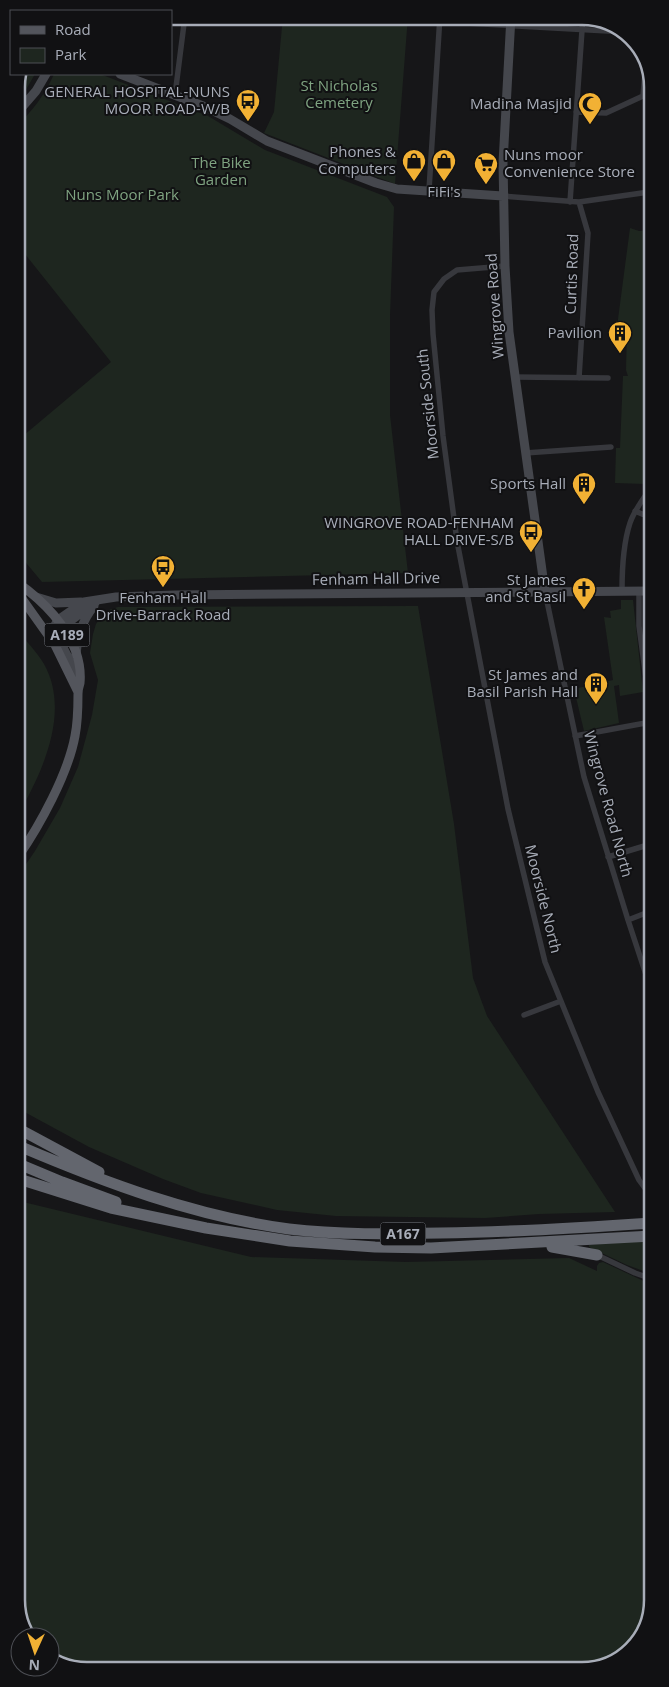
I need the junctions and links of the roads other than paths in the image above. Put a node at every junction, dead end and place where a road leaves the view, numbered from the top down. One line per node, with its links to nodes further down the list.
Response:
1 (185, 25): 10 (street)
2 (440, 25): 14 (street)
3 (511, 25): 16 (street, Wingrove Road)
4 (546, 25): 6 (street)
5 (582, 25): 6 (street)
6 (582, 29): 7 (street); 13 (street)
7 (608, 31)
8 (45, 75): 12 (street)
9 (123, 75): 10 (street)
10 (175, 95): 14 (street)
11 (644, 98): 13 (street)
12 (25, 104)
13 (576, 112): 17 (street)
14 (429, 190): 16 (street)
15 (644, 193): 18 (street)
16 (503, 196): 17 (street); 19 (street, Wingrove Road)
17 (570, 202): 18 (street)
18 (578, 202): 21 (street, Curtis Road)
19 (505, 266): 20 (street, Wingrove Road); 32 (street, Moorside South)
20 (515, 378): 21 (street); 24 (street, Wingrove Road)
21 (579, 378): 22 (street)
22 (608, 378)
23 (611, 447): 24 (street)
24 (525, 453): 33 (street, Wingrove Road)
25 (644, 498): 26 (street)
26 (636, 510): 27 (street); 29 (street)
27 (644, 514)
28 (25, 588): 34 (main road, A189)
29 (622, 591): 30 (street, Fenham Hall Drive); 33 (street, Fenham Hall Drive)
30 (639, 591): 31 (street, Fenham Hall Drive); 41 (street)
31 (644, 591)
32 (466, 592): 33 (street, Fenham Hall Drive); 35 (street, Fenham Hall Drive); 51 (street, Moorside North)
33 (545, 592): 44 (street, Wingrove Road North)
34 (36, 596): 37 (street); 38 (main road, A189)
35 (100, 600): 37 (street, Fenham Hall Drive); 38 (street, Fenham Hall Drive); 40 (street)
36 (25, 602): 39 (main road, A189)
37 (84, 602): 38 (street, Fenham Hall Drive)
38 (58, 625): 39 (street); 40 (main road, A189); 42 (street)
39 (43, 626): 42 (main road, A189)
40 (76, 654): 42 (main road, A189)
41 (644, 664)
42 (77, 689): 45 (main road, A189)
43 (644, 723): 44 (street)
44 (576, 736): 47 (street, Wingrove Road North)
45 (25, 845)
46 (644, 846): 47 (street)
47 (608, 857): 49 (street, Wingrove Road North)
48 (644, 914): 49 (street)
49 (628, 920): 50 (street, Wingrove Road North)
50 (644, 969)
51 (562, 1001): 52 (street); 57 (street, Moorside North)
52 (524, 1015)
53 (25, 1133): 58 (highway)
54 (25, 1148): 58 (highway, A167)
55 (25, 1167): 59 (highway, A167)
56 (25, 1181): 59 (highway)
57 (644, 1186)
58 (158, 1200): 60 (highway, A167)
59 (155, 1216): 62 (highway, A167)
60 (644, 1223)
61 (644, 1236): 62 (highway, A167)
62 (533, 1243): 63 (highway)
63 (597, 1255): 64 (street)
64 (644, 1276)

